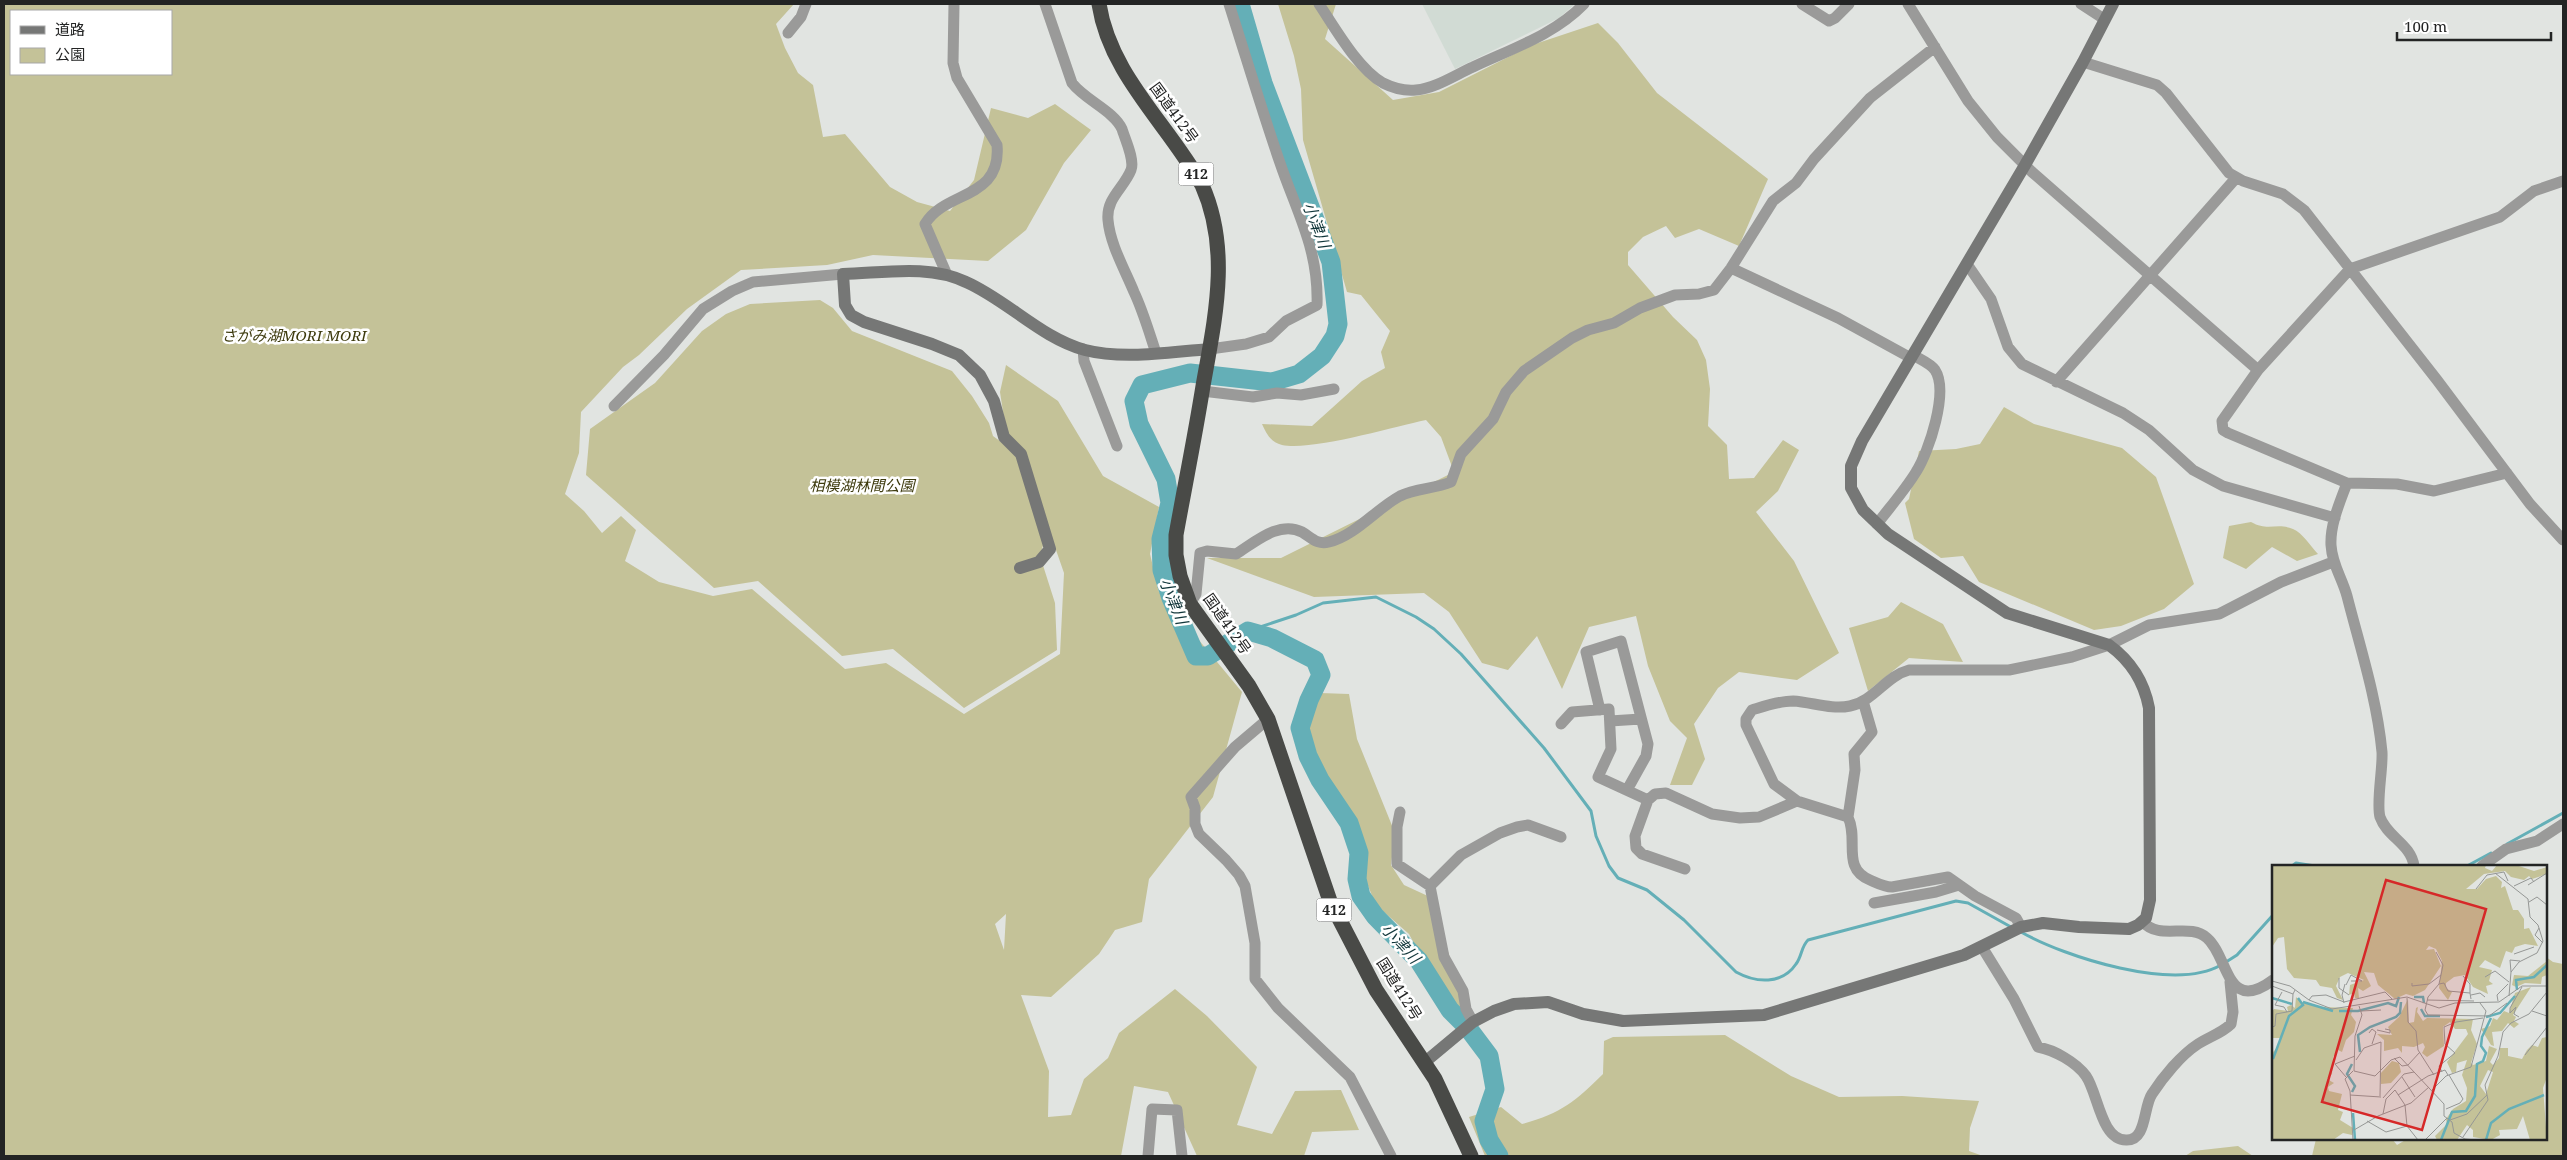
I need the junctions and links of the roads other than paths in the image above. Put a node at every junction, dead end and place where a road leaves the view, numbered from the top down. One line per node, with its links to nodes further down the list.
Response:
1 (806, 4): 14 (street)
2 (954, 4): 24 (street)
3 (1045, 4): 28 (street)
4 (1098, 4): 27 (highway, 国道412号 / 412)
5 (1230, 4): 27 (street)
6 (1319, 4): 7 (street)
7 (1584, 4)
8 (1802, 4): 9 (street)
9 (1849, 4)
10 (1908, 4): 15 (street)
11 (2081, 4): 13 (street)
12 (2113, 4): 13 (street)
13 (2104, 19): 16 (street)
14 (788, 33)
15 (1935, 47): 17 (street); 21 (street)
16 (2083, 62): 17 (street); 18 (street)
17 (2025, 165): 20 (street); 25 (street)
18 (2236, 178): 22 (street); 25 (street)
19 (2563, 181): 22 (street)
20 (1967, 264): 29 (street); 31 (street)
21 (1731, 268): 29 (street); 43 (street)
22 (2350, 268): 30 (street); 36 (street)
23 (842, 274): 24 (street); 34 (street); 42 (street)
24 (946, 274): 26 (street)
25 (2152, 276): 30 (street); 31 (street)
26 (1083, 349): 28 (street); 35 (street)
27 (1210, 349): 28 (street); 32 (highway, 国道412号 / 412)
28 (1156, 353)
29 (1912, 356): 39 (street); 39 (street)
30 (2258, 370): 37 (street)
31 (2056, 382): 38 (street)
32 (1203, 388): 33 (street); 43 (highway, 国道412号 / 412)
33 (1334, 389)
34 (614, 406)
35 (1117, 446)
36 (2507, 473): 37 (street); 40 (street)
37 (2347, 483): 38 (street)
38 (2335, 518): 41 (street)
39 (1877, 524): 44 (street)
40 (2563, 540)
41 (2333, 562): 44 (street); 58 (street)
42 (1020, 568)
43 (1190, 604): 47 (highway, 国道412号 / 412)
44 (2109, 644): 45 (street); 64 (street)
45 (1863, 701): 53 (street); 55 (street)
46 (1600, 710): 48 (street); 49 (street); 50 (street)
47 (1268, 719): 70 (highway, 国道412号 / 412); 73 (street)
48 (1641, 719): 49 (street); 51 (street)
49 (1610, 721): 51 (street)
50 (1561, 724)
51 (1627, 790): 52 (street)
52 (1648, 800): 53 (street); 60 (street)
53 (1798, 800): 55 (street)
54 (1400, 812): 62 (street)
55 (1848, 817): 61 (street)
56 (2563, 824): 59 (street)
57 (1561, 837): 62 (street)
58 (2414, 865)
59 (2483, 865)
60 (1685, 870)
61 (1959, 885): 63 (street); 65 (street)
62 (1430, 886): 69 (street)
63 (1874, 903)
64 (2143, 922): 65 (street); 68 (street)
65 (2021, 926): 66 (street)
66 (1982, 947): 68 (street); 69 (street)
67 (2272, 980): 68 (street)
68 (2230, 982)
69 (1471, 1023): 70 (street)
70 (1425, 1062): 74 (highway, 国道412号 / 412)
71 (1148, 1156): 72 (street)
72 (1182, 1156)
73 (1391, 1156)
74 (1471, 1156)

